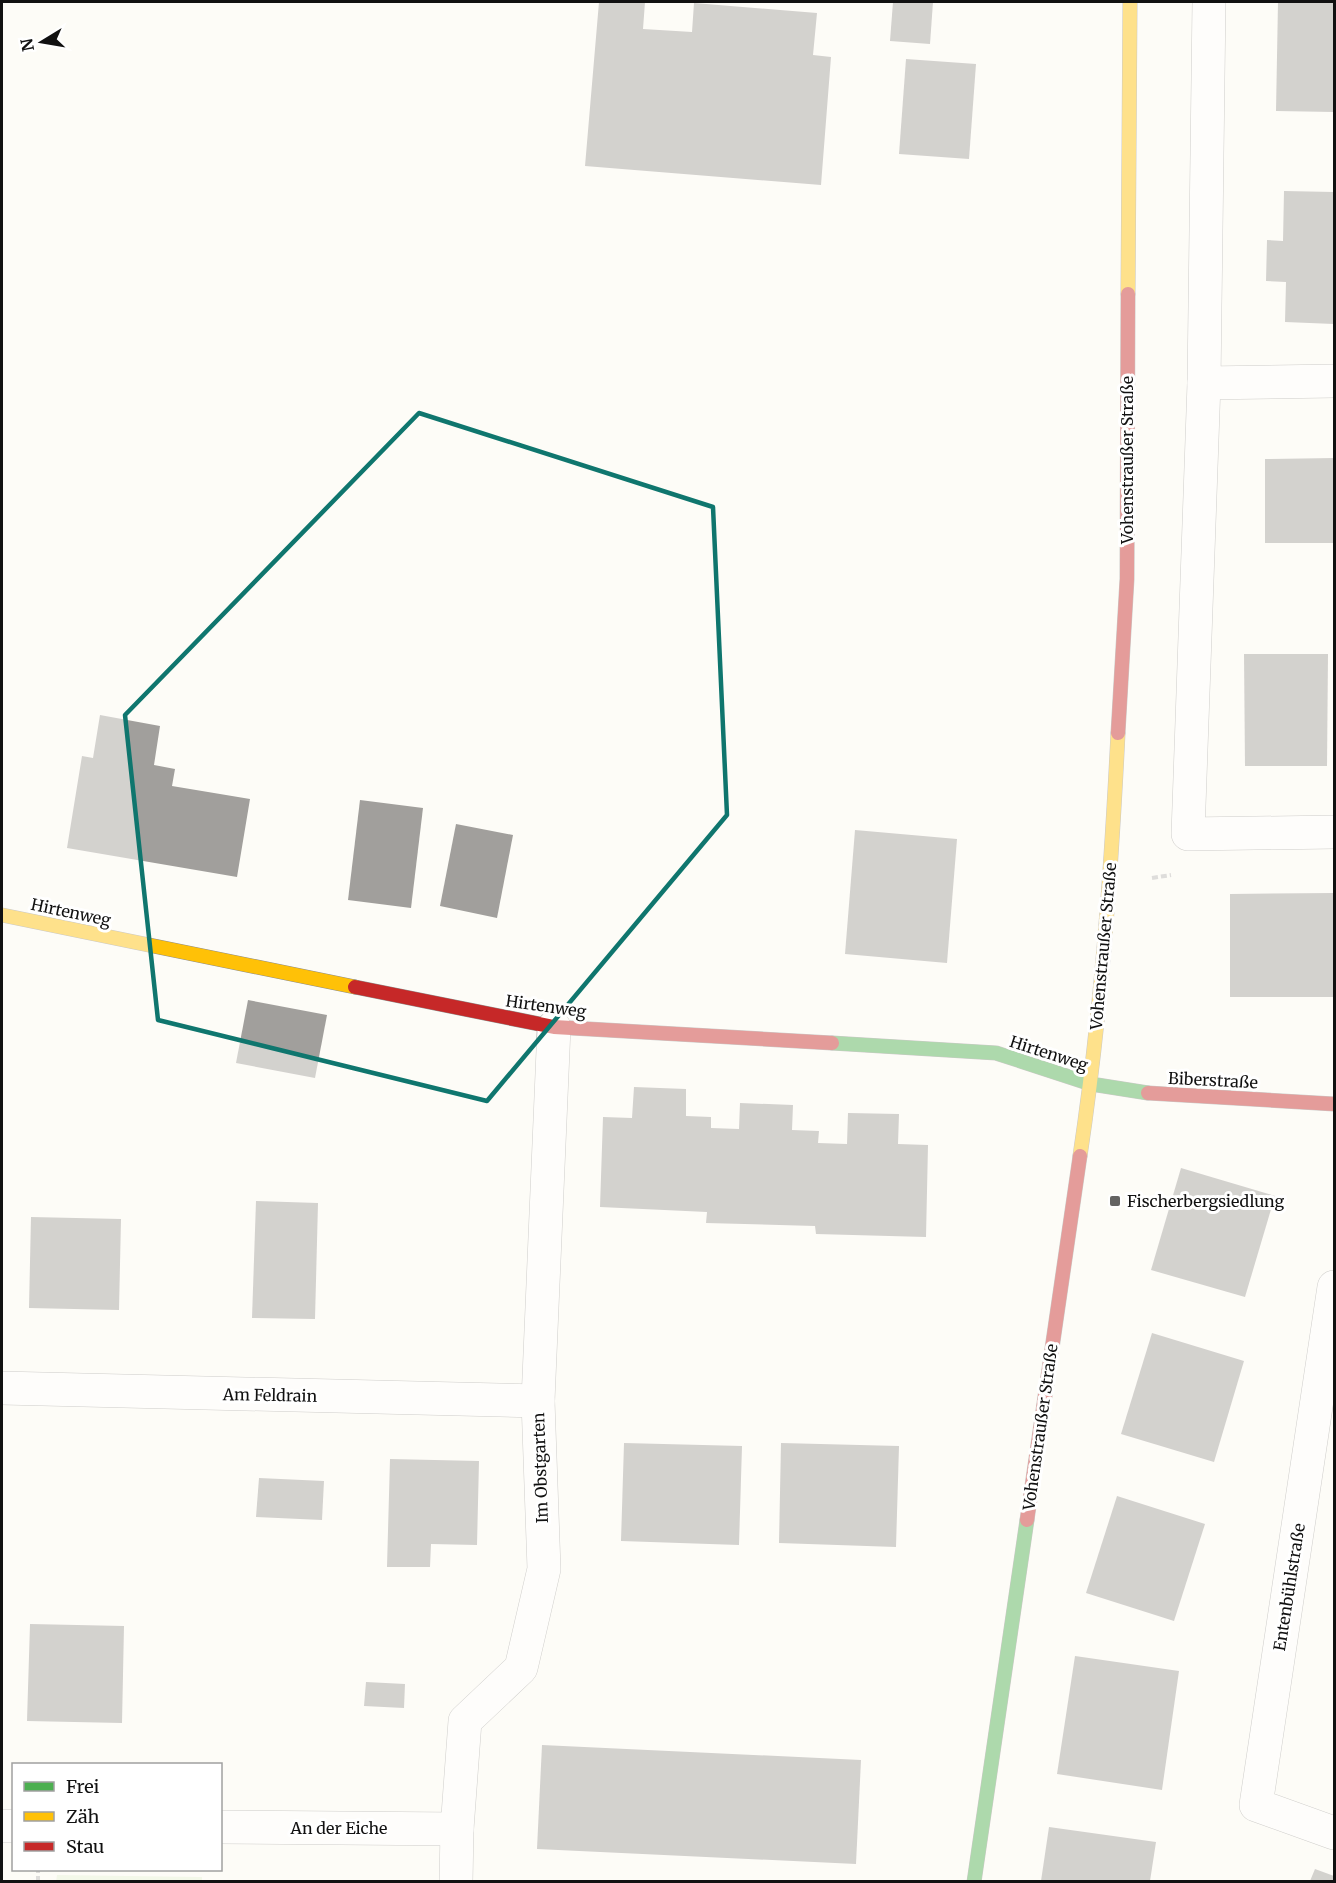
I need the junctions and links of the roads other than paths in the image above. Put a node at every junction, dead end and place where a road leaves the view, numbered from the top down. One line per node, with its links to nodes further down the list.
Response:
1 (1130, 2): 8 (main road, Vohenstraußer Straße)
2 (1209, 2): 4 (street)
3 (1335, 381): 4 (street)
4 (1204, 383): 5 (street)
5 (1335, 832)
6 (2, 915): 7 (main road, Hirtenweg)
7 (554, 1028): 8 (main road, Hirtenweg); 12 (street, Im Obstgarten)
8 (1091, 1084): 9 (main road, Biberstraße); 17 (main road, Vohenstraußer Straße)
9 (1335, 1104)
10 (1335, 1287): 15 (street, Entenbühlstraße)
11 (2, 1388): 12 (street, Am Feldrain)
12 (538, 1401): 14 (street, Im Obstgarten)
13 (222, 1827): 14 (street, An der Eiche)
14 (457, 1829): 16 (street, Im Obstgarten)
15 (1335, 1833)
16 (456, 1881)
17 (974, 1881)

